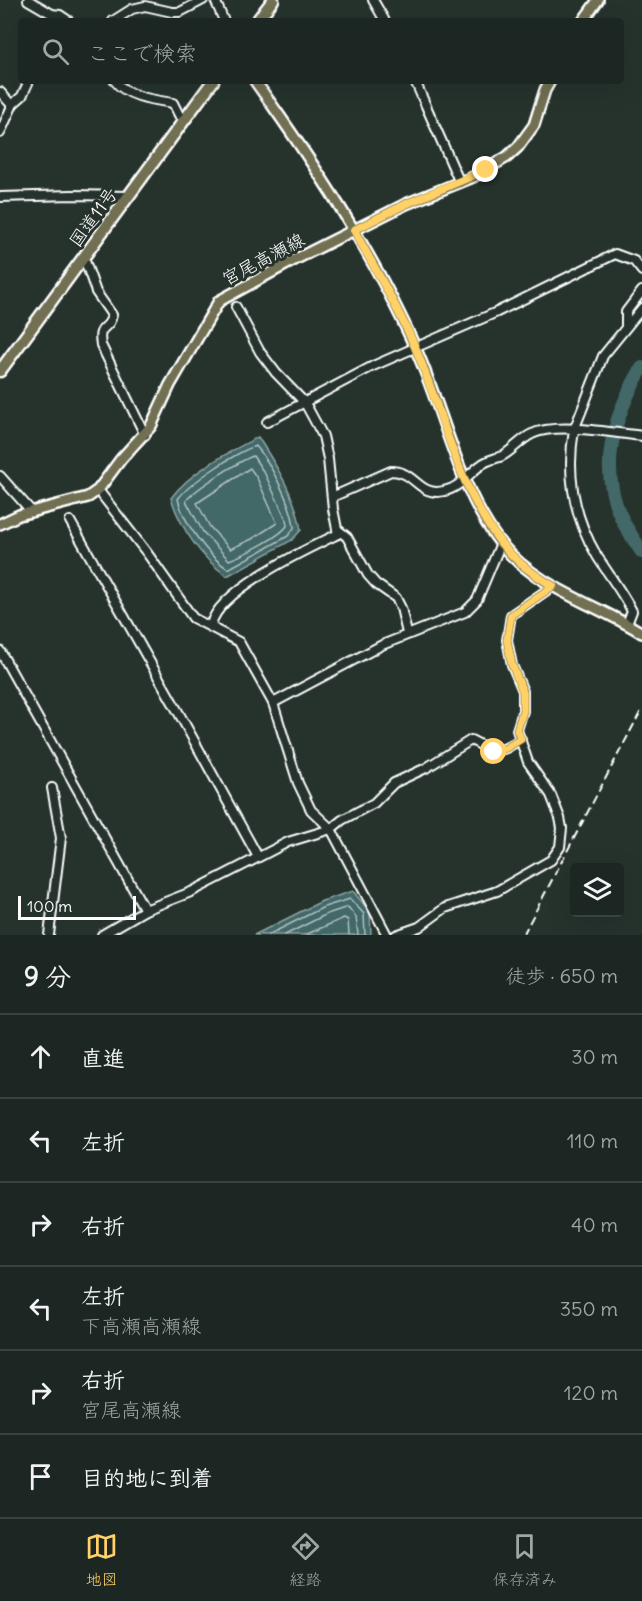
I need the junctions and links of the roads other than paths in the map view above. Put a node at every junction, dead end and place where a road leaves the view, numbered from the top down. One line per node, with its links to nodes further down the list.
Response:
1 (202, 0): 10 (street)
2 (215, 0): 11 (street)
3 (273, 0): 12 (highway)
4 (373, 0): 13 (street)
5 (598, 0): 14 (main road)
6 (34, 1): 7 (street)
7 (51, 12): 8 (street); 9 (street)
8 (50, 18)
9 (64, 18)
10 (117, 18)
11 (223, 18)
12 (259, 18)
13 (383, 18)
14 (585, 18)
15 (28, 84): 22 (street)
16 (117, 84): 23 (street)
17 (211, 84): 23 (highway, 国道11号)
18 (257, 84): 28 (main road)
19 (416, 84): 25 (street)
20 (549, 84): 25 (main road, 宮尾高瀬線)
21 (0, 92): 22 (street)
22 (13, 104): 24 (street)
23 (185, 119): 26 (highway, 国道11号)
24 (0, 133)
25 (460, 183): 28 (main road, 宮尾高瀬線)
26 (129, 196): 27 (street); 29 (highway, 国道11号)
27 (0, 197)
28 (354, 230): 35 (main road); 40 (main road, 宮尾高瀬線)
29 (84, 258): 36 (highway, 国道11号); 40 (street)
30 (642, 272): 35 (street)
31 (642, 291): 34 (street)
32 (236, 307): 37 (street)
33 (642, 308): 34 (street)
34 (626, 326): 39 (street)
35 (415, 346): 37 (street); 43 (main road)
36 (0, 371)
37 (305, 403): 38 (street); 45 (street)
38 (267, 422)
39 (574, 430): 41 (street); 43 (street); 52 (street)
40 (145, 435): 44 (main road, 宮尾高瀬線)
41 (642, 436)
42 (0, 476): 46 (street)
43 (466, 479): 45 (street); 50 (main road)
44 (98, 490): 46 (main road); 53 (street)
45 (332, 497): 49 (street)
46 (32, 512): 48 (main road)
47 (70, 521): 61 (street)
48 (0, 524)
49 (337, 529): 53 (street); 54 (street)
50 (501, 543): 51 (main road); 54 (street)
51 (553, 586): 52 (main road); 58 (street)
52 (627, 624): 55 (main road)
53 (214, 628): 57 (street)
54 (407, 633): 57 (street)
55 (642, 633)
56 (0, 651): 62 (street)
57 (273, 704): 60 (street)
58 (521, 739): 60 (street); 63 (street)
59 (52, 788): 64 (street)
60 (331, 829): 61 (street); 66 (street)
61 (258, 857): 62 (street)
62 (145, 910): 65 (street)
63 (411, 933): 67 (street)
64 (49, 935)
65 (102, 935)
66 (387, 935)
67 (396, 935)

